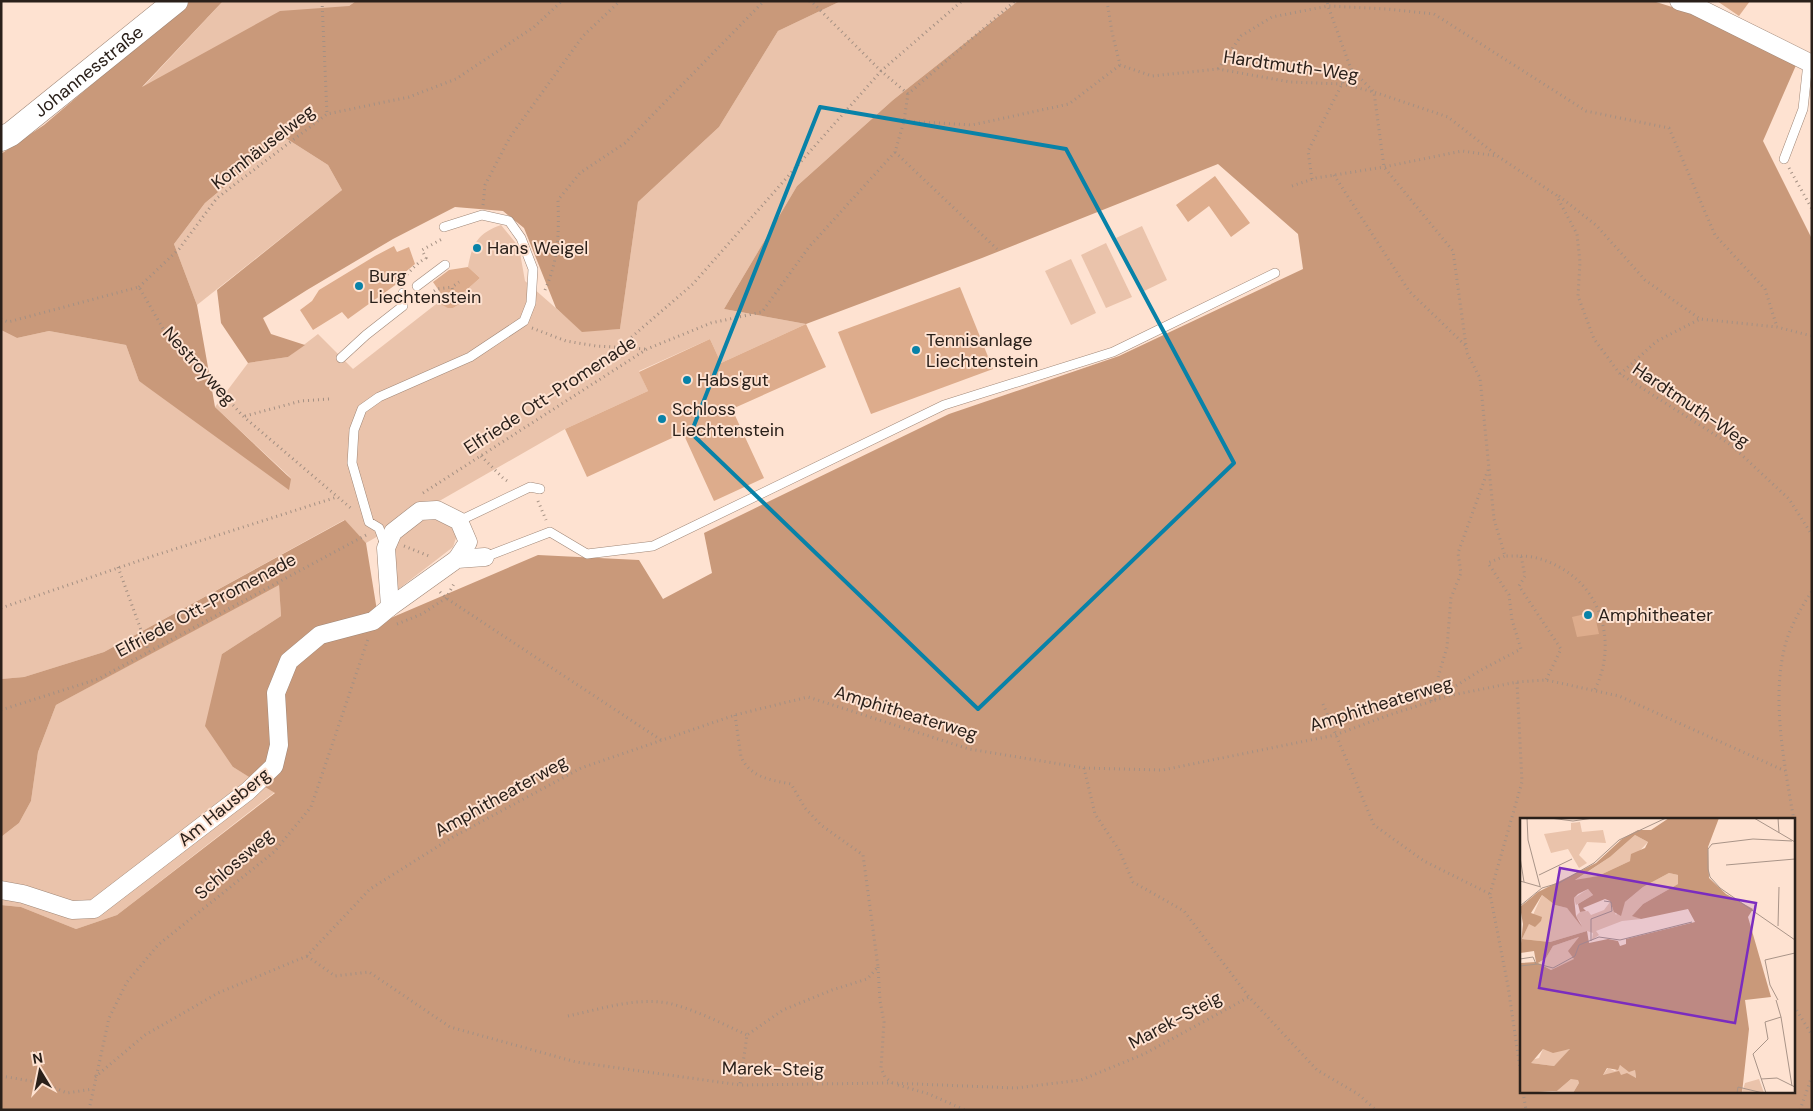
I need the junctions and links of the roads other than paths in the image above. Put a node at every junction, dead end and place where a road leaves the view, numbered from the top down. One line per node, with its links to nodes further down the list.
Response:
1 (176, 1): 4 (main road, Johannesstraße)
2 (1679, 1): 3 (street)
3 (1810, 64): 5 (lane)
4 (1, 139)
5 (1784, 160)
6 (444, 227): 14 (lane)
7 (445, 265): 9 (lane)
8 (1275, 273): 15 (lane)
9 (417, 286)
10 (403, 293): 11 (lane)
11 (341, 358)
12 (540, 489): 13 (lane)
13 (459, 521): 14 (street); 16 (street)
14 (385, 539): 17 (street)
15 (485, 557): 16 (street)
16 (457, 559): 17 (street, Am Hausberg)
17 (390, 607): 18 (street, Am Hausberg)
18 (1, 890)

